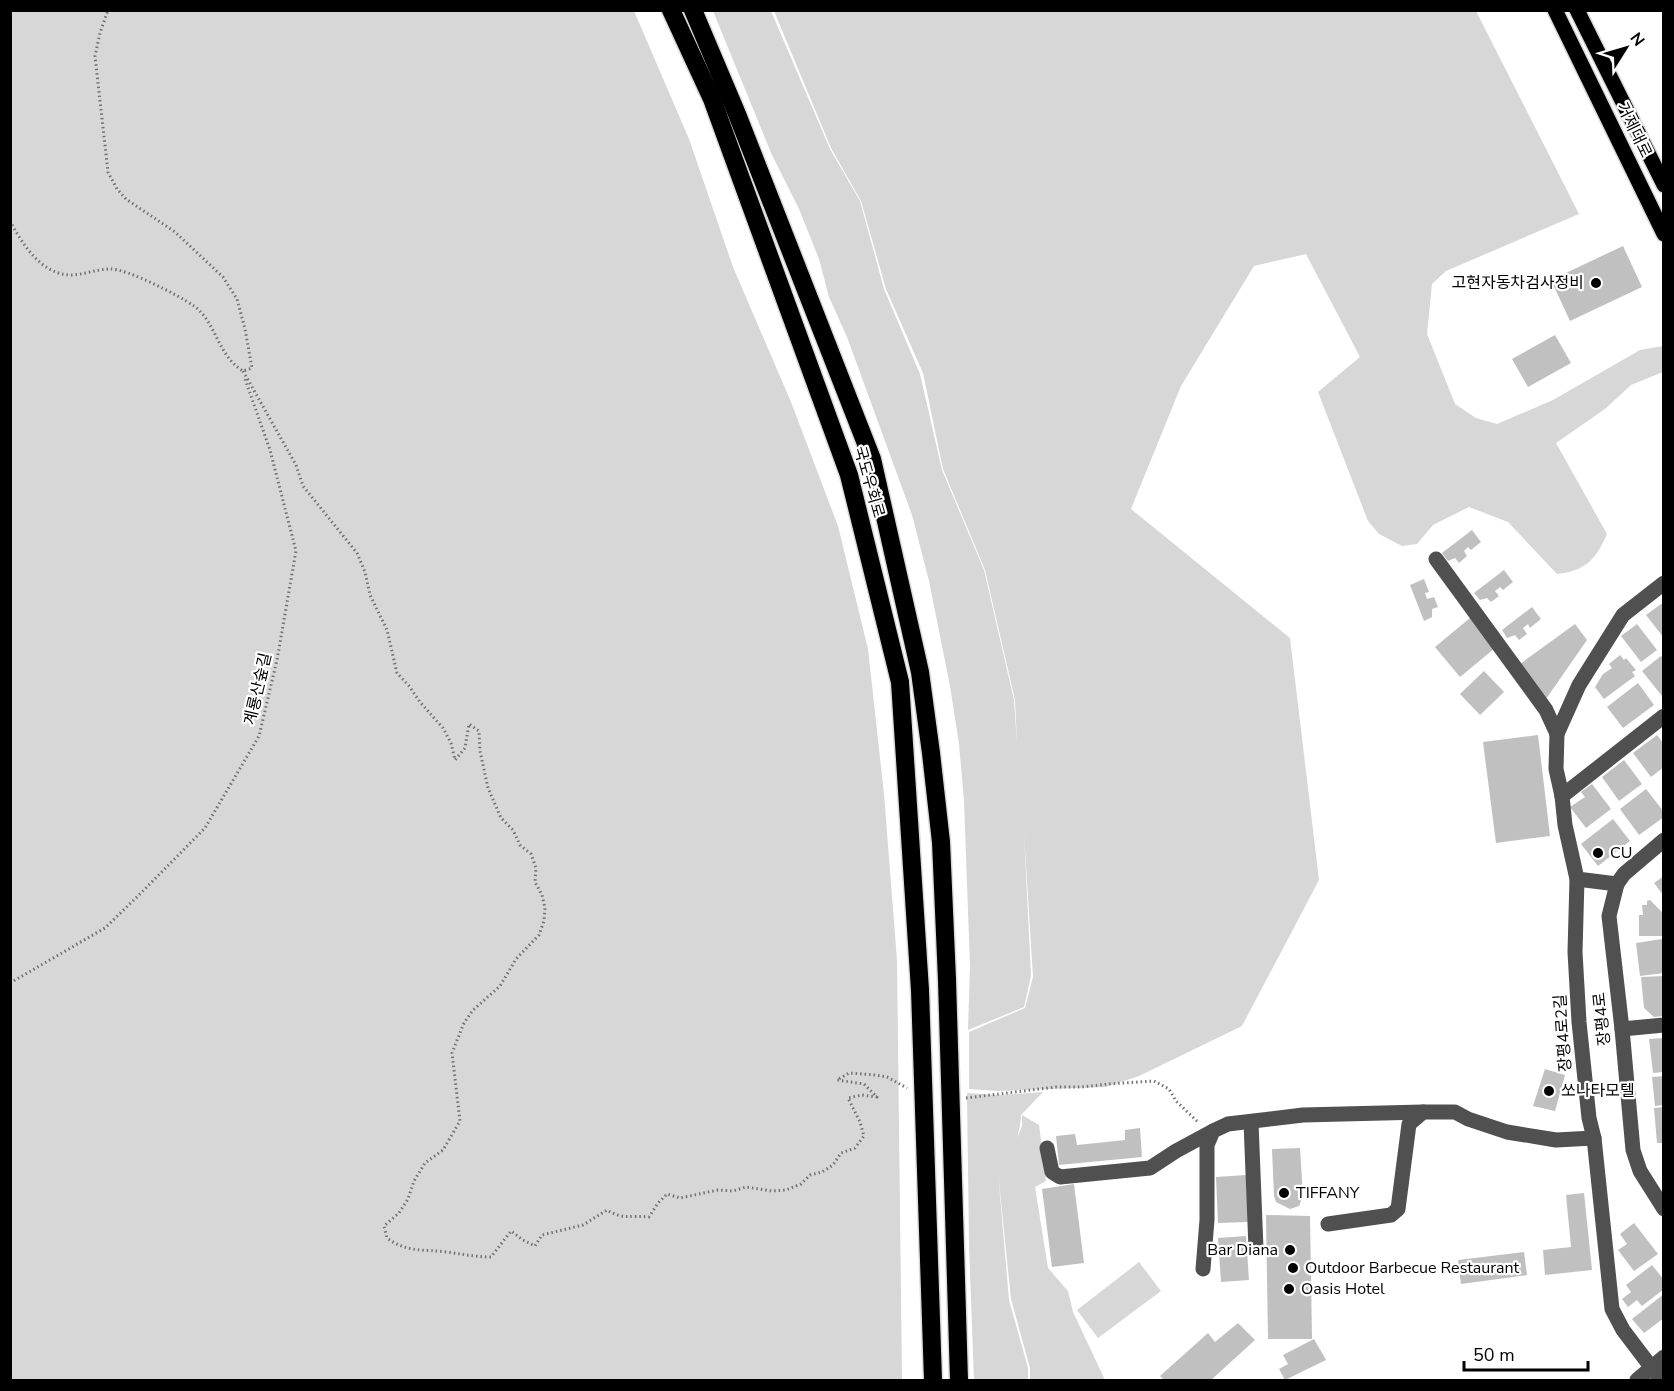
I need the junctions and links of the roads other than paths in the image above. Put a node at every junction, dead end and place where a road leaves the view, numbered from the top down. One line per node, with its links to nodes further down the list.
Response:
1 (671, 10): 27 (highway, 국도우회로, bridge)
2 (693, 10): 28 (highway, 국도우회로, bridge)
3 (1556, 10): 6 (main road, 거제대로)
4 (1577, 10): 5 (main road, 거제대로)
5 (1664, 185)
6 (1664, 234)
7 (1436, 559): 10 (street)
8 (1664, 582): 10 (street)
9 (1664, 716): 11 (street)
10 (1557, 734): 11 (street, 장평4로2길)
11 (1562, 796): 13 (street, 장평4로2길)
12 (1664, 840): 14 (street, 장평4로)
13 (1577, 879): 14 (street); 20 (street, 장평4로2길)
14 (1617, 884): 16 (street, 장평4로)
15 (1664, 1025): 16 (street)
16 (1622, 1029): 22 (street, 장평4로)
17 (1423, 1112): 18 (street); 20 (street); 23 (street)
18 (1251, 1122): 19 (street); 24 (street)
19 (1213, 1131): 21 (street); 25 (street)
20 (1594, 1138): 26 (street, 장평4로2길)
21 (1047, 1148)
22 (1664, 1209)
23 (1328, 1224)
24 (1256, 1249)
25 (1203, 1269)
26 (1660, 1372): 29 (street)
27 (933, 1380)
28 (959, 1380)
29 (1637, 1380)

